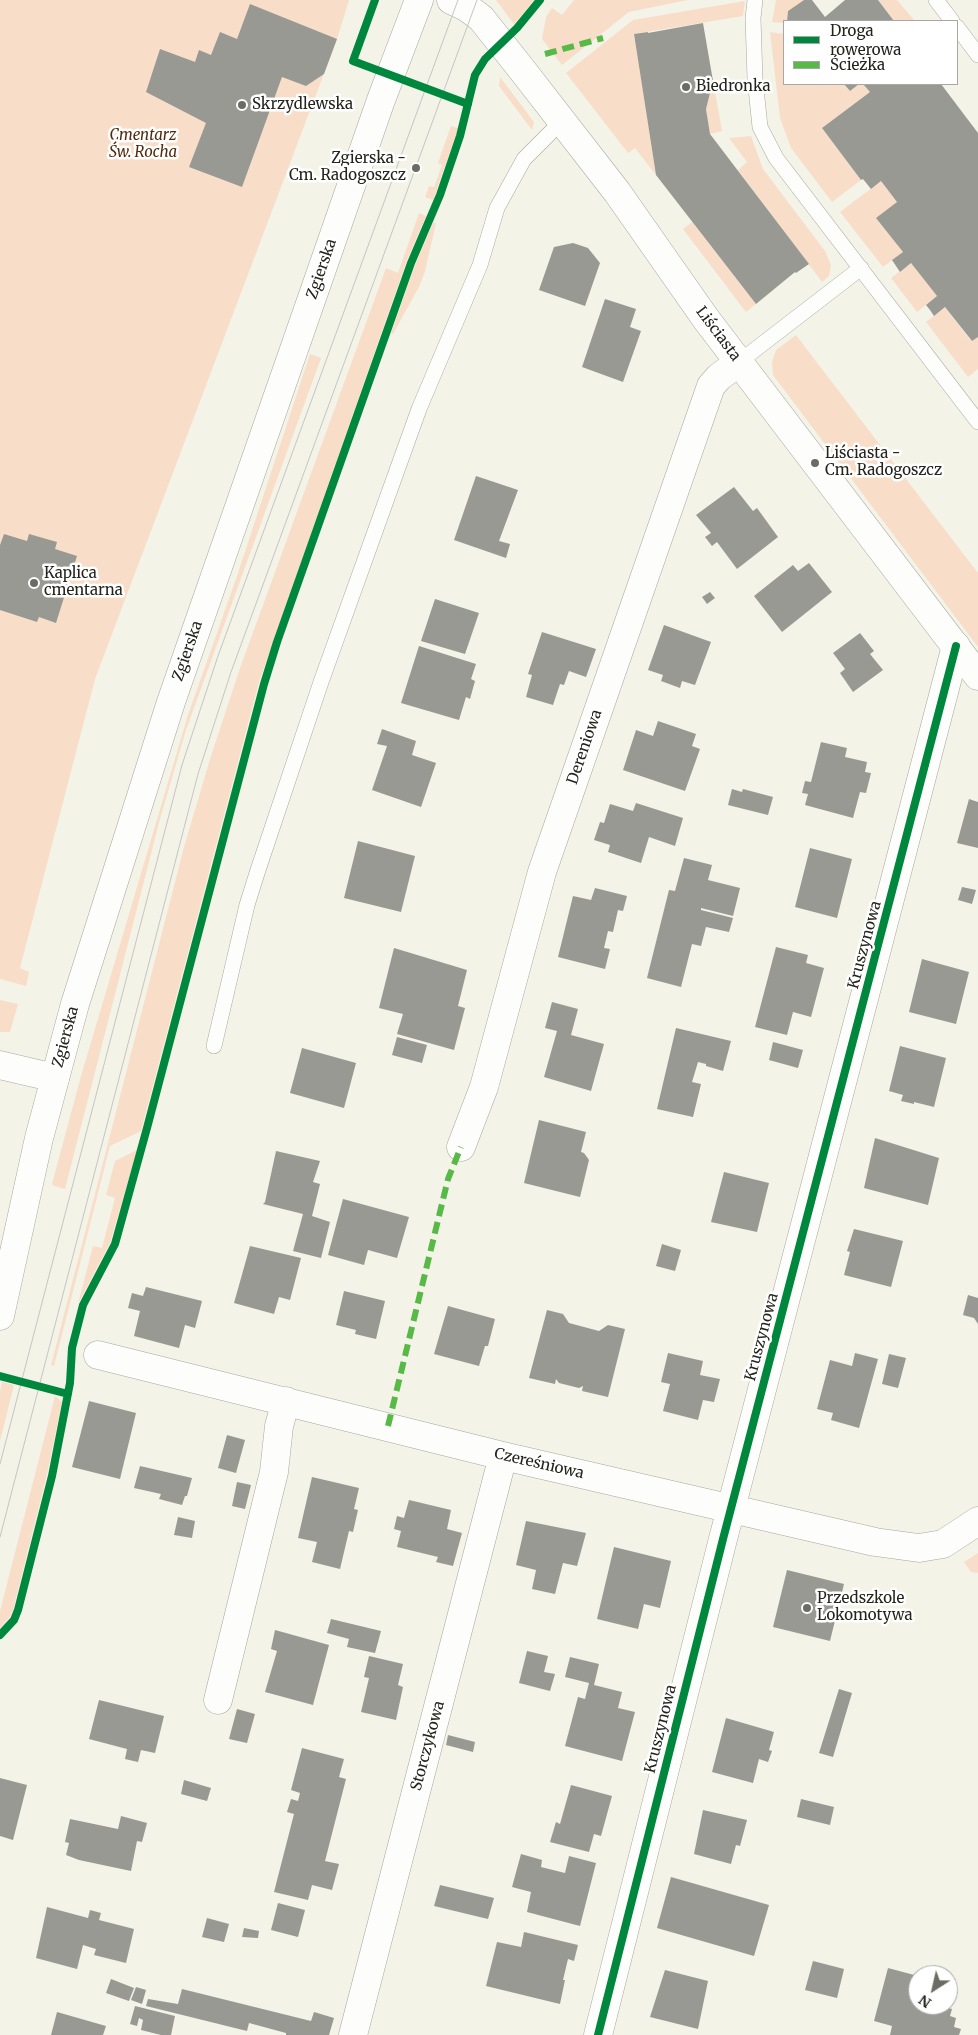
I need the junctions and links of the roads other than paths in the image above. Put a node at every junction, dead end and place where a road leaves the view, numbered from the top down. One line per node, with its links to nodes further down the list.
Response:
1 (419, 0): 16 (street, Zgierska)
2 (450, 0): 8 (street, Liściasta)
3 (754, 0): 9 (lane)
4 (936, 0): 5 (lane)
5 (951, 20)
6 (958, 28): 7 (lane)
7 (978, 55)
8 (562, 121): 10 (street, Liściasta); 14 (lane)
9 (861, 268): 10 (lane); 11 (lane)
10 (739, 362): 12 (street, Liściasta); 17 (street, Dereniowa)
11 (978, 422)
12 (956, 646): 13 (street, Liściasta); 22 (street, Kruszynowa)
13 (978, 676)
14 (214, 1046)
15 (0, 1065): 16 (street)
16 (55, 1078): 18 (street, Zgierska)
17 (461, 1147)
18 (0, 1316)
19 (98, 1355): 20 (street, Czereśniowa)
20 (286, 1401): 21 (street, Czereśniowa); 24 (street)
21 (503, 1456): 22 (street, Czereśniowa); 25 (street, Storczykowa)
22 (731, 1510): 23 (street, Czereśniowa); 26 (street, Kruszynowa)
23 (978, 1521)
24 (218, 1700)
25 (353, 2035)
26 (598, 2035)

